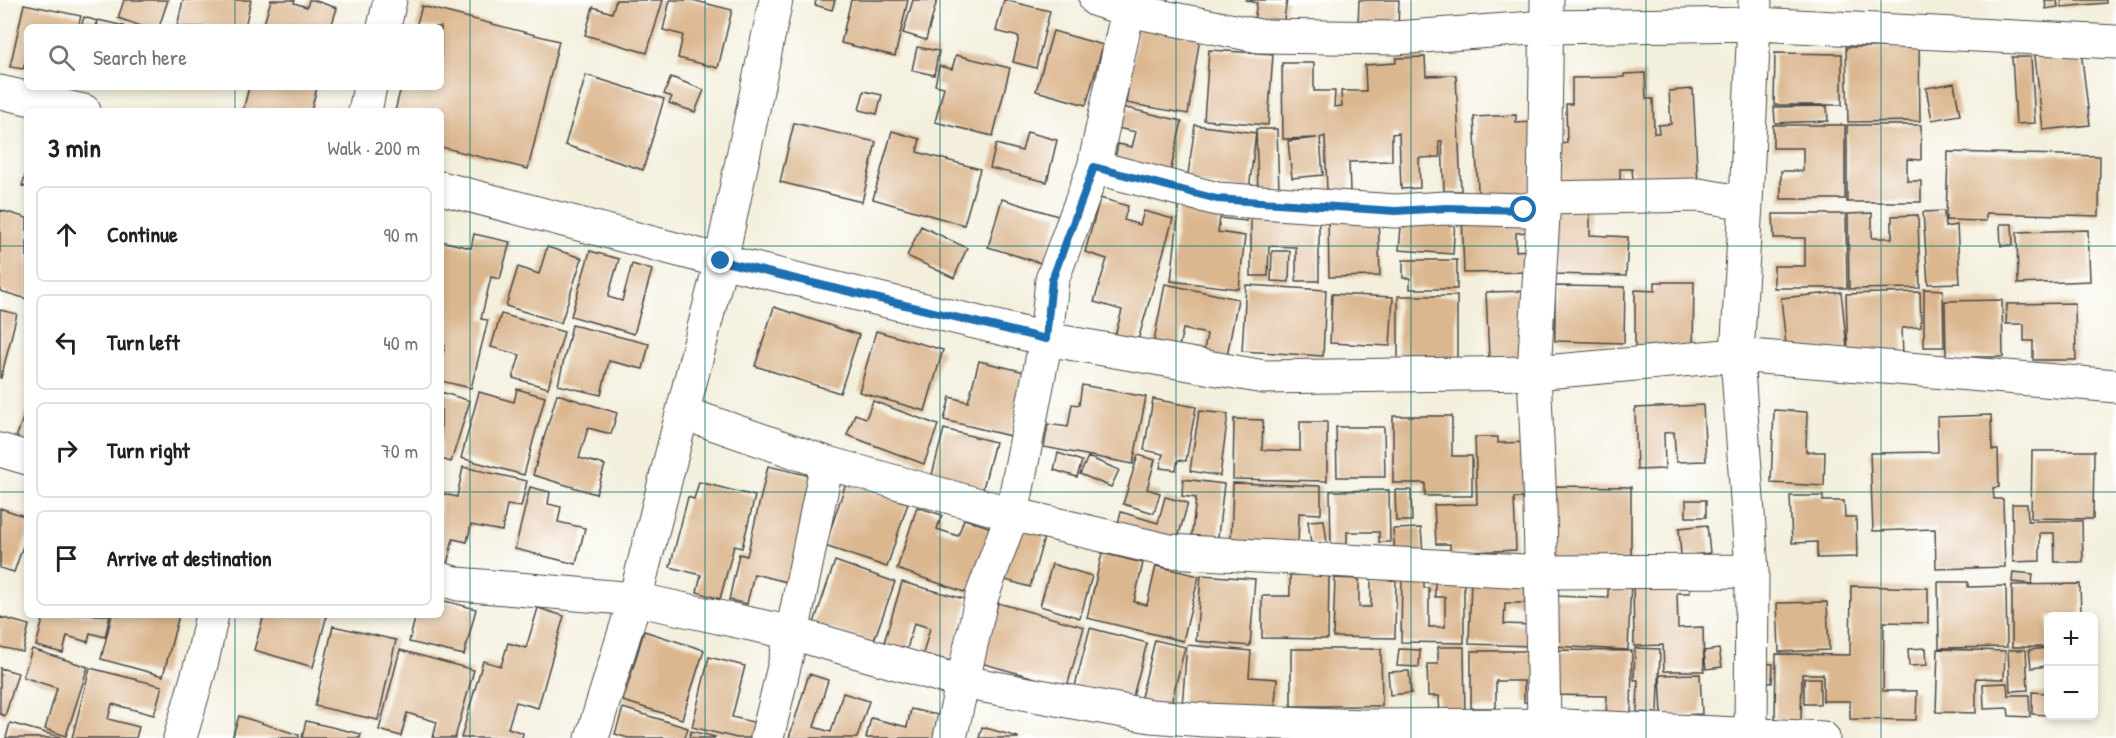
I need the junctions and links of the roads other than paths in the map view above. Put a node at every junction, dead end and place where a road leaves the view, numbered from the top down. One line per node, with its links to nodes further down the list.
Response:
1 (390, 0): 7 (street)
2 (776, 0): 17 (street)
3 (1096, 0): 4 (street)
4 (1131, 5): 6 (street); 13 (street)
5 (1755, 12): 6 (street); 8 (street); 16 (street)
6 (1547, 13): 15 (street)
7 (385, 24)
8 (2116, 42)
9 (369, 90): 12 (street)
10 (0, 92): 11 (street)
11 (71, 108)
12 (366, 108)
13 (1094, 167): 15 (street); 18 (street)
14 (444, 189): 17 (street)
15 (1544, 198): 16 (street); 20 (street)
16 (1746, 202): 19 (street)
17 (721, 261): 18 (street); 22 (street)
18 (1046, 339): 20 (street); 26 (street)
19 (1737, 355): 20 (street); 21 (street); 27 (street)
20 (1534, 373): 28 (street)
21 (2116, 386)
22 (683, 413): 25 (street); 30 (street)
23 (0, 450): 24 (street)
24 (24, 457)
25 (826, 463): 26 (street); 32 (street)
26 (1012, 514): 28 (street); 33 (street)
27 (1752, 571): 28 (street); 36 (street)
28 (1542, 572): 34 (street)
29 (444, 580): 30 (street)
30 (635, 599): 32 (street); 38 (street)
31 (211, 618): 37 (street)
32 (792, 633): 33 (street); 39 (street)
33 (962, 682): 35 (street); 40 (street)
34 (1544, 725): 35 (street); 36 (street)
35 (1364, 732)
36 (1752, 736): 41 (street)
37 (180, 738)
38 (592, 738)
39 (767, 738)
40 (950, 738)
41 (1823, 738)

